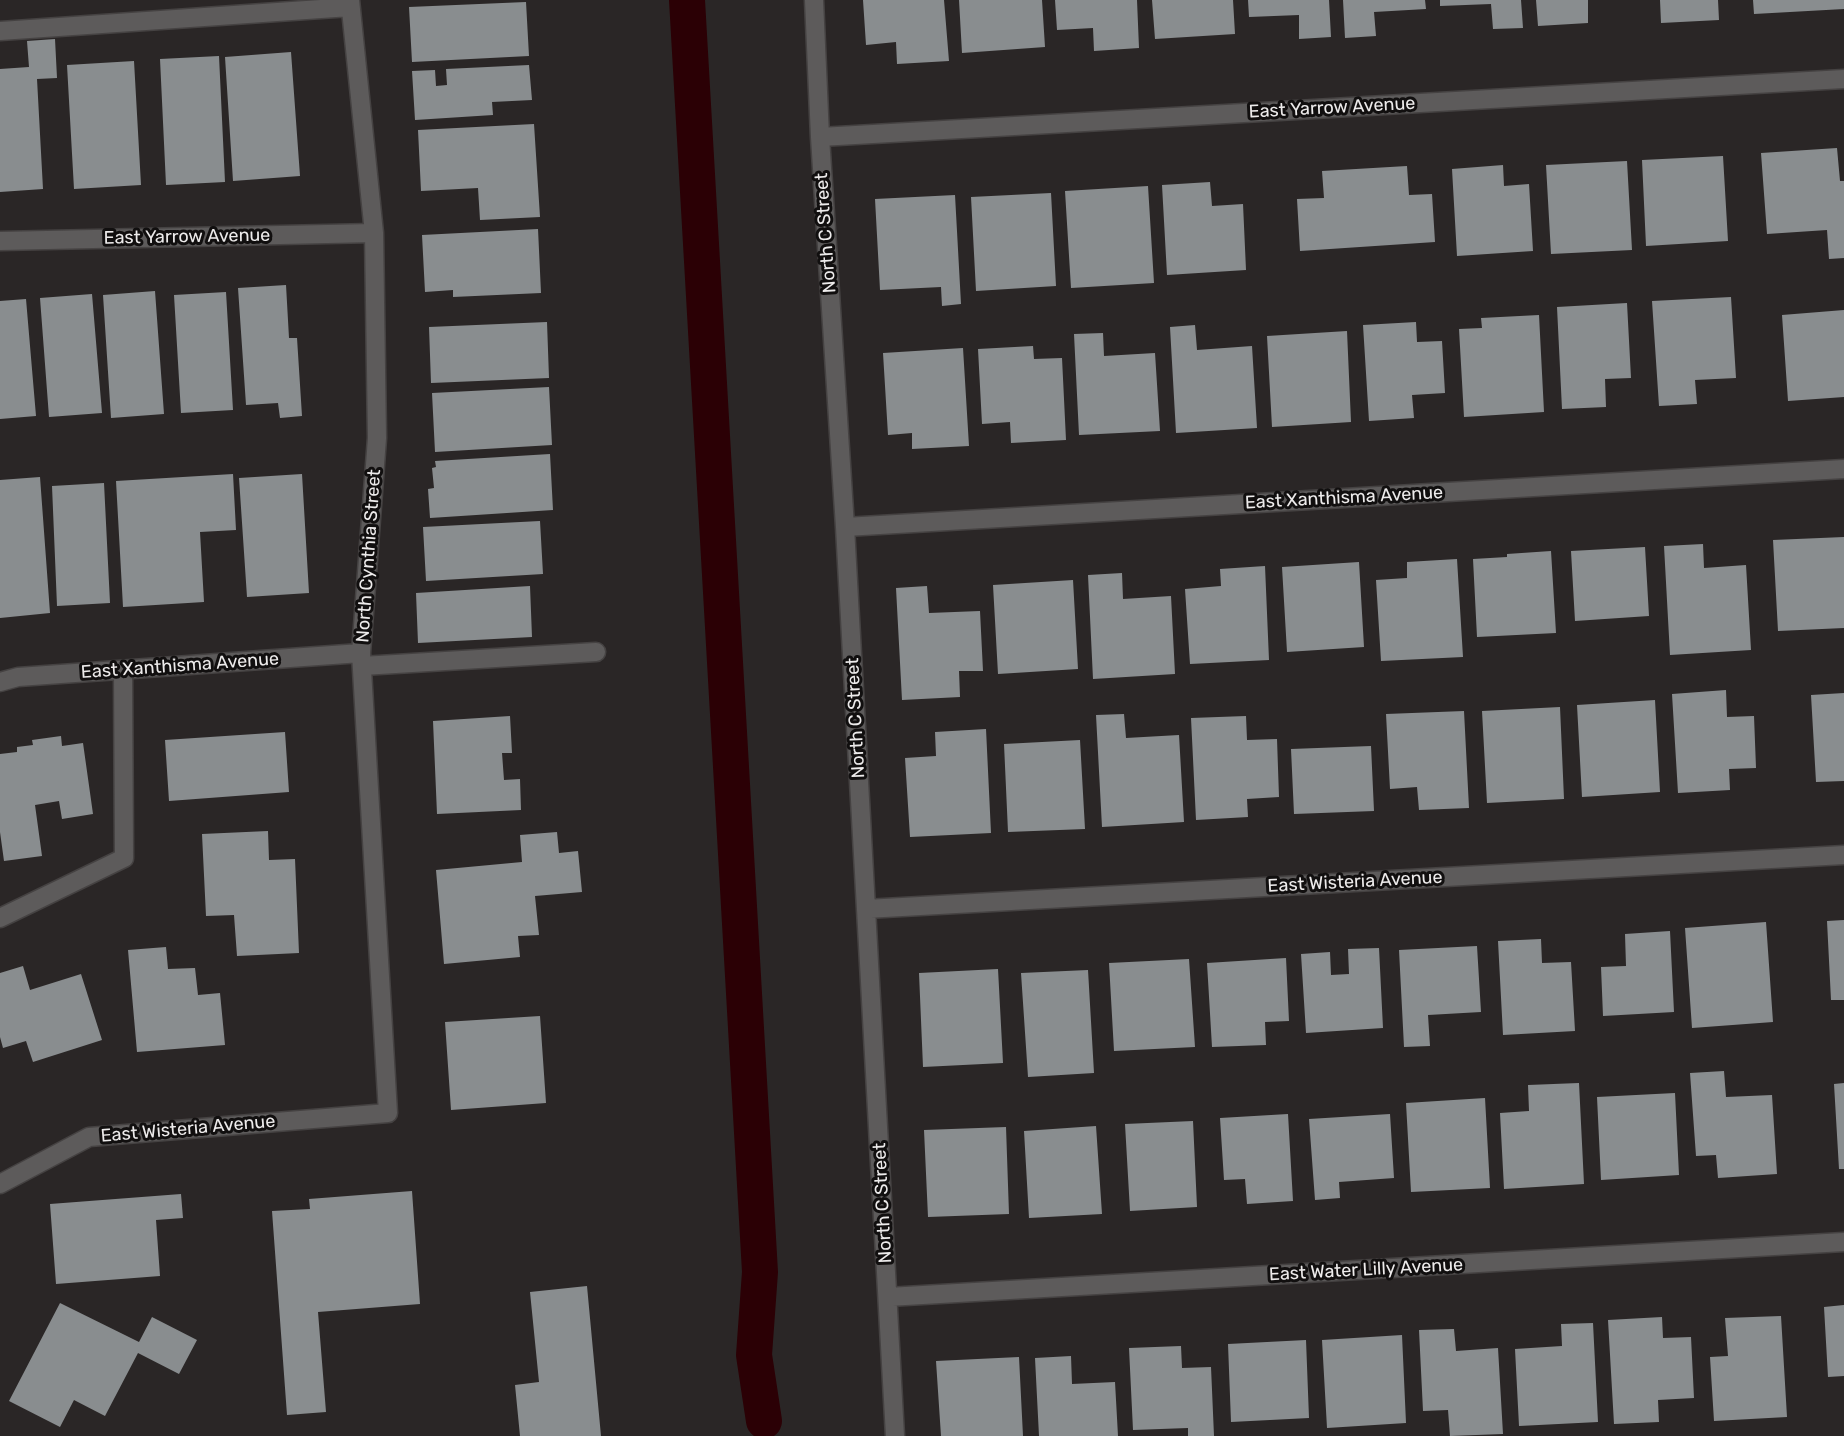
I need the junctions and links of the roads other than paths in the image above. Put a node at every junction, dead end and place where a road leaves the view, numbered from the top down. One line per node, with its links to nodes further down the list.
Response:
1 (814, 0): 5 (street, North C Street)
2 (350, 4): 3 (street); 6 (street, North Cynthia Street)
3 (0, 31)
4 (1844, 79): 5 (street, East Yarrow Avenue)
5 (820, 137): 9 (street, North C Street)
6 (374, 233): 7 (street, East Yarrow Avenue); 11 (street, North Cynthia Street)
7 (0, 241)
8 (1844, 469): 9 (street, East Xanthisma Avenue)
9 (845, 526): 15 (street, North C Street)
10 (597, 652): 11 (street, East Xanthisma Avenue)
11 (362, 659): 12 (street, East Xanthisma Avenue); 17 (street, North Cynthia Street)
12 (123, 670): 13 (street, East Xanthisma Avenue); 16 (street)
13 (0, 682)
14 (1844, 855): 15 (street, East Wisteria Avenue)
15 (866, 909): 20 (street, North C Street)
16 (0, 918)
17 (388, 1113): 18 (street, East Wisteria Avenue)
18 (0, 1184)
19 (1844, 1242): 20 (street, East Water Lilly Avenue)
20 (888, 1297): 21 (street, North C Street)
21 (895, 1436)

